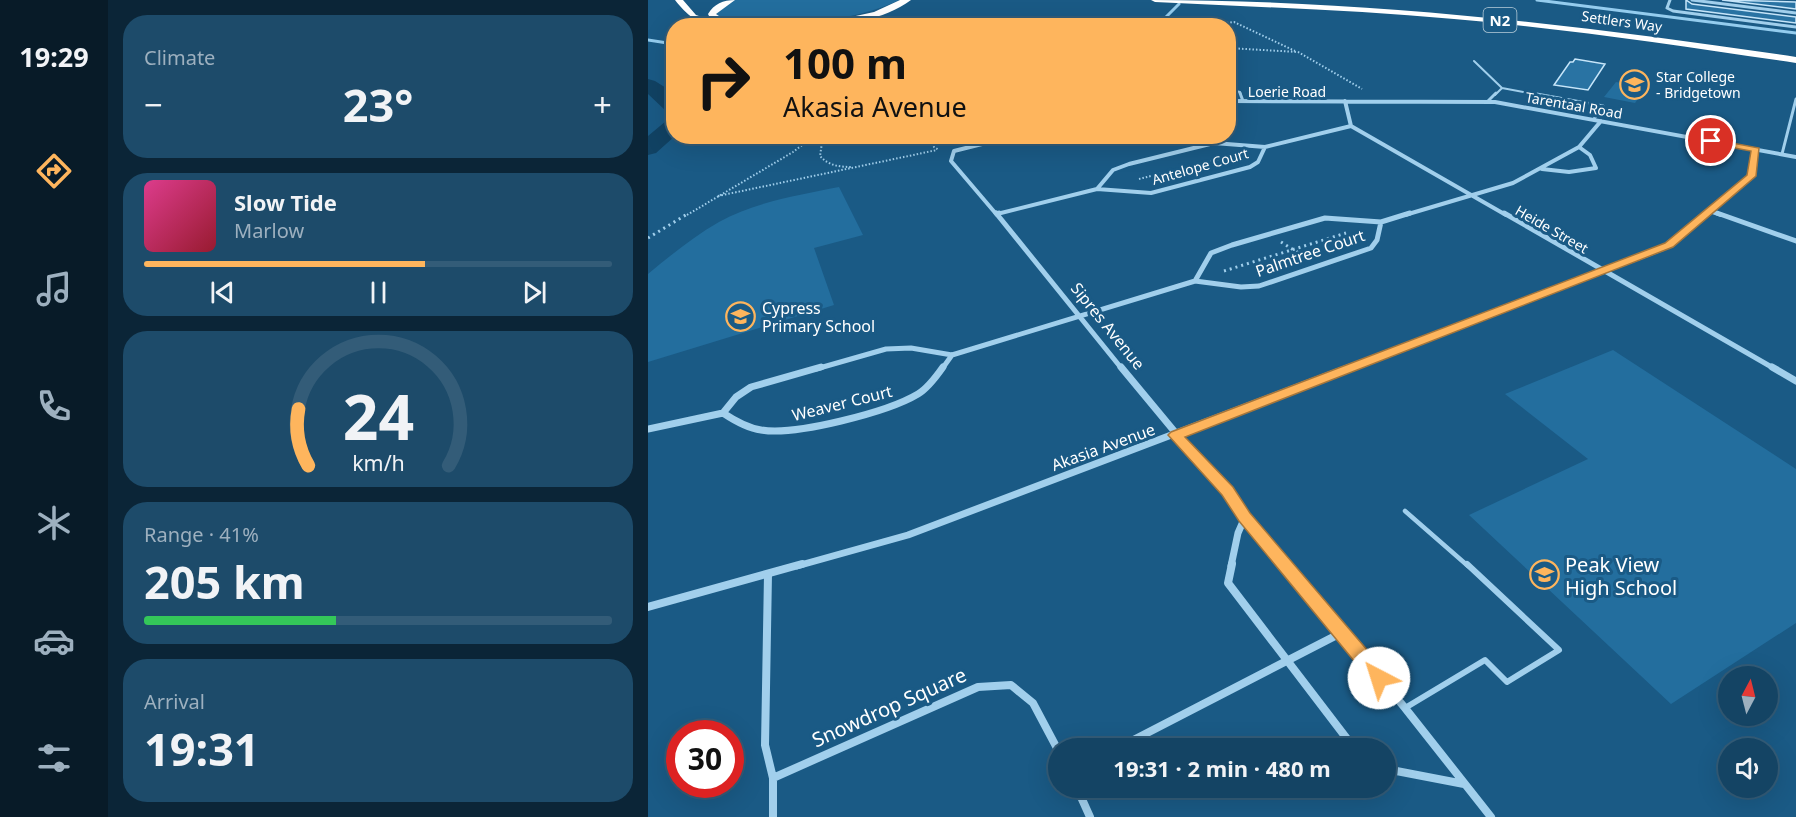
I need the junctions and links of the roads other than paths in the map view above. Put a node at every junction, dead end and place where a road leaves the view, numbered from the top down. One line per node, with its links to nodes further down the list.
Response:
1 (679, 0): 11 (highway)
2 (731, 0): 12 (highway)
3 (907, 0): 13 (highway)
4 (1155, 0): 5 (highway, Settlers Way / N2)
5 (1161, 0): 16 (highway, Settlers Way / N2)
6 (1313, 0): 15 (highway, Settlers Way / N2)
7 (1670, 0): 14 (street)
8 (1692, 0): 9 (street)
9 (1701, 1): 10 (street)
10 (1796, 13)
11 (696, 18)
12 (714, 18)
13 (855, 18)
14 (1796, 27)
15 (1796, 51)
16 (1796, 60)
17 (1474, 61): 18 (lane)
18 (1502, 88): 24 (lane); 25 (lane)
19 (1236, 91): 22 (lane)
20 (1796, 99): 34 (lane)
21 (1236, 101): 22 (street, Loerie Road)
22 (1243, 101): 23 (street, Loerie Road)
23 (1345, 101): 24 (street, Tarentaal Road); 27 (street)
24 (1488, 101): 25 (street, Tarentaal Road)
25 (1594, 120): 26 (street, Tarentaal Road)
26 (1601, 121): 32 (street, Palmtree Court); 33 (street, Tarentaal Road)
27 (1351, 126): 31 (street, Antelope Court); 38 (street, Heide Street)
28 (1236, 143): 31 (street, Antelope Court)
29 (985, 144): 40 (street, Sipres Avenue)
30 (1214, 144): 37 (street, Antelope Court)
31 (1265, 147): 37 (street, Antelope Court)
32 (1579, 147): 36 (street, Palmtree Court); 36 (street)
33 (1755, 150): 34 (street, Tarentaal Road); 39 (street, Akasia Avenue)
34 (1782, 154): 35 (street, Tarentaal Road)
35 (1796, 157)
36 (1542, 169): 38 (street, Palmtree Court)
37 (1097, 189): 40 (street, Antelope Court)
38 (1472, 196): 41 (street, Palmtree Court); 43 (street, Heide Street)
39 (1710, 211): 42 (street); 43 (street, Akasia Avenue)
40 (997, 213): 45 (street, Sipres Avenue)
41 (1381, 222): 44 (street, Palmtree Court); 44 (street, Palmtree Court)
42 (1796, 241)
43 (1601, 271): 47 (street, Heide Street); 50 (street, Akasia Avenue)
44 (1195, 281): 45 (street, Palmtree Court)
45 (1080, 316): 46 (street); 50 (street, Sipres Avenue)
46 (952, 355): 48 (street); 48 (street, Weaver Court)
47 (1796, 381)
48 (723, 413): 49 (street)
49 (648, 429)
50 (1176, 435): 52 (street, Sipres Avenue); 53 (street, Akasia Avenue)
51 (1405, 511): 57 (lane)
52 (1245, 517): 55 (street, Sipres Avenue); 56 (street)
53 (768, 574): 54 (street, Akasia Avenue); 62 (street)
54 (648, 607)
55 (1341, 633): 56 (street); 57 (street, Sipres Avenue)
56 (1286, 660): 59 (street); 60 (street)
57 (1405, 708): 63 (street, Sipres Avenue)
58 (1052, 738): 62 (street, Snowdrop Square)
59 (1137, 738)
60 (1346, 738)
61 (1396, 771): 63 (street)
62 (773, 778): 65 (street)
63 (1464, 784): 67 (street, Sipres Avenue)
64 (1081, 798): 66 (street)
65 (773, 817)
66 (1090, 817)
67 (1491, 817)

